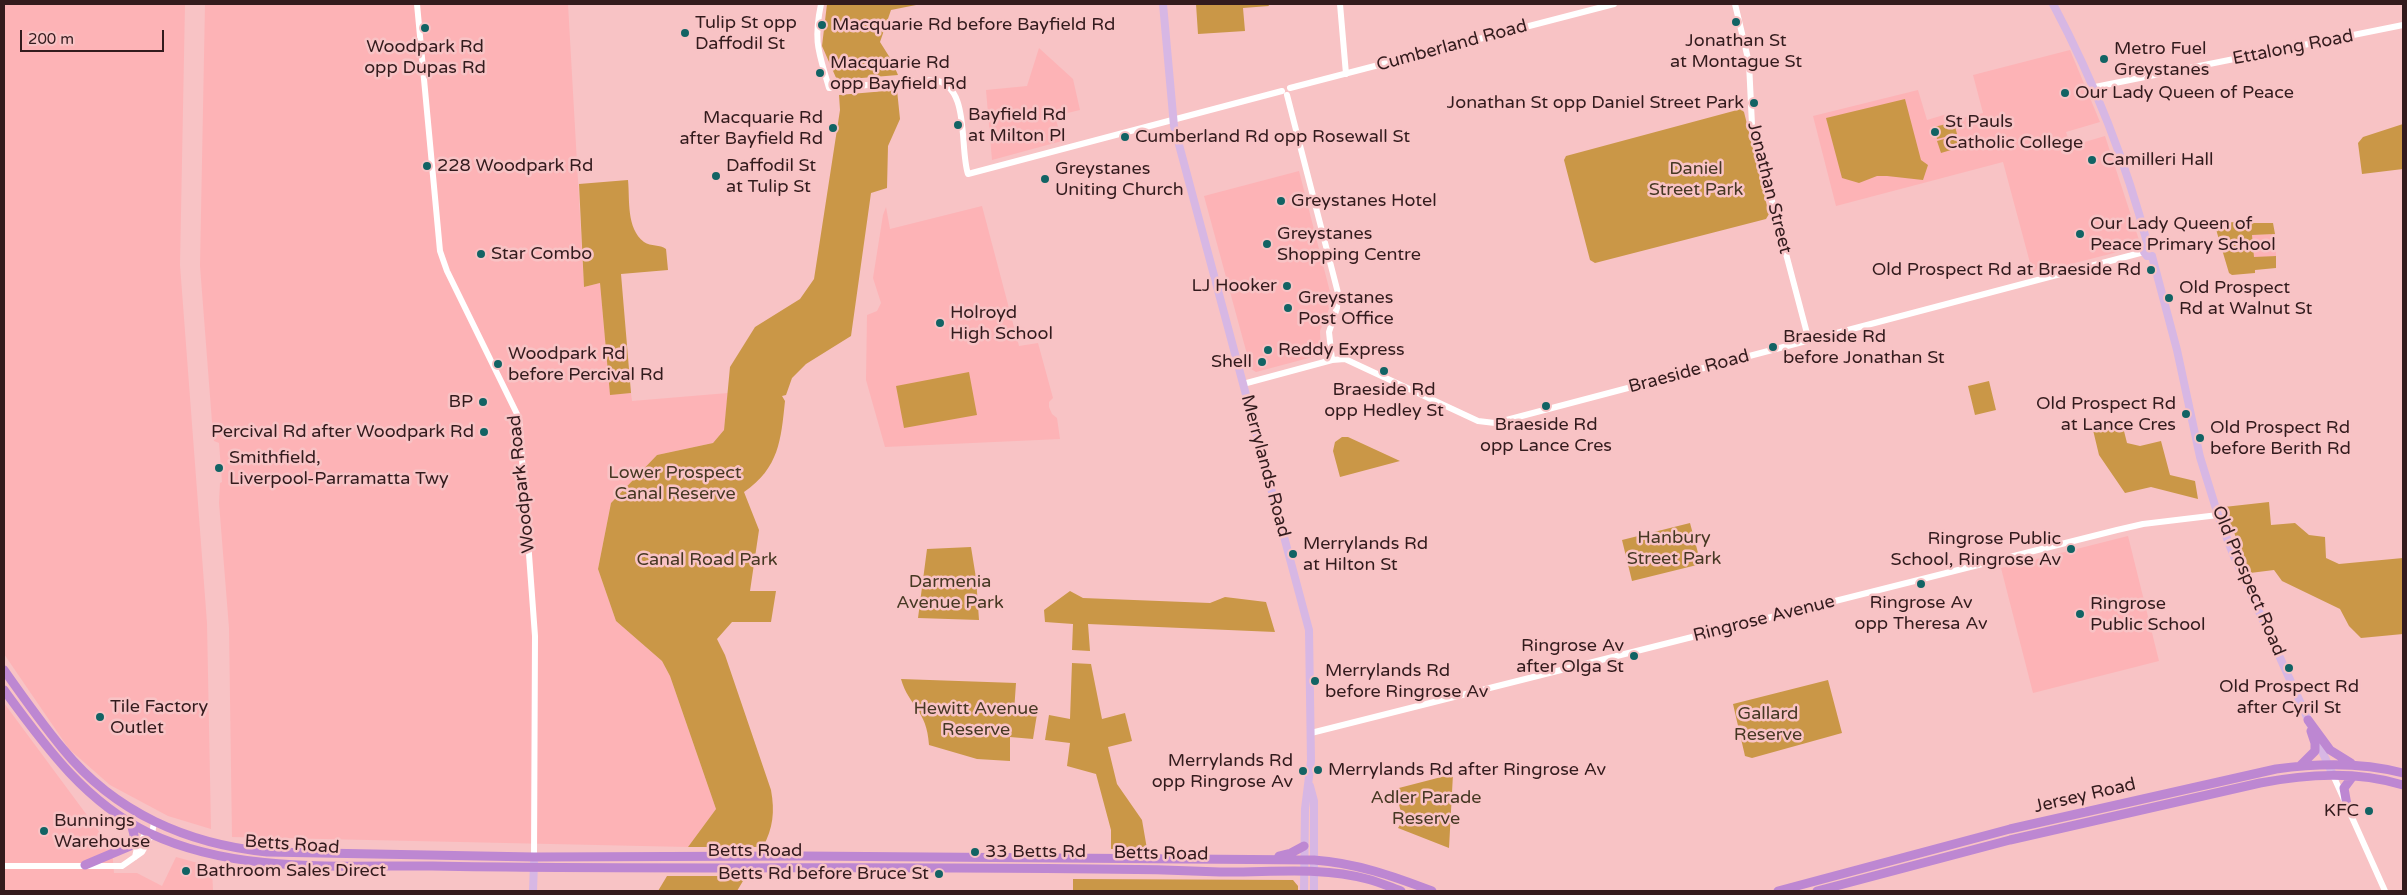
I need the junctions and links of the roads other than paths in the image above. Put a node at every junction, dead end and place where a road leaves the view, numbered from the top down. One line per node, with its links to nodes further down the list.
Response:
1 (417, 4): 37 (street, Woodpark Road)
2 (821, 4): 12 (street, Cumberland Road)
3 (1164, 4): 12 (main road, Merrylands Road)
4 (1340, 4): 9 (street)
5 (1614, 4): 9 (street, Cumberland Road)
6 (1735, 4): 14 (street, Jonathan Street)
7 (2053, 4): 10 (main road, Old Prospect Road)
8 (2403, 25): 10 (street, Ettalong Road)
9 (1346, 74): 11 (street, Cumberland Road)
10 (2094, 87): 13 (main road, Old Prospect Road)
11 (1287, 91): 12 (street, Cumberland Road); 15 (street)
12 (1173, 120): 16 (main road, Merrylands Road)
13 (2148, 251): 14 (street, Braeside Road); 17 (main road, Old Prospect Road)
14 (1809, 341): 15 (street, Braeside Road)
15 (1332, 360): 16 (street, Braeside Road)
16 (1243, 384): 21 (main road, Merrylands Road)
17 (2218, 515): 20 (main road, Old Prospect Road); 21 (street, Ringrose Avenue)
18 (4, 670): 33 (highway, Betts Road)
19 (4, 690): 34 (highway, Betts Road)
20 (2308, 720): 22 (highway); 23 (main road, Old Prospect Road); 24 (highway)
21 (1311, 733): 30 (main road, Merrylands Road)
22 (2353, 764): 23 (highway, Jersey Road); 26 (highway, Jersey Road)
23 (2328, 765): 24 (highway, Jersey Road); 28 (main road, Old Prospect Road)
24 (2300, 766): 49 (highway, Jersey Road)
25 (2403, 766): 26 (highway)
26 (2382, 767): 27 (highway, Jersey Road)
27 (2403, 773)
28 (2333, 775): 29 (highway, Jersey Road); 32 (street, Old Prospect Road); 50 (highway, Jersey Road)
29 (2353, 776): 31 (highway, Jersey Road); 32 (highway)
30 (1310, 784): 36 (main road, Merrylands Road); 39 (main road, Merrylands Road)
31 (2403, 785)
32 (2347, 805): 51 (street, Old Prospect Road)
33 (154, 822): 35 (main road); 37 (highway, Betts Road)
34 (131, 823): 35 (highway, Betts Road); 40 (highway)
35 (149, 833): 40 (street); 42 (highway, Betts Road)
36 (1304, 846): 38 (highway); 39 (main road, Merrylands Road)
37 (534, 857): 38 (highway, Betts Road); 42 (main road, Woodpark Road)
38 (1267, 860): 39 (highway, Betts Road)
39 (1309, 860): 43 (main road, Merrylands Road); 48 (highway)
40 (85, 865): 41 (street)
41 (4, 866)
42 (534, 868): 43 (highway, Betts Road); 44 (main road, Woodpark Road)
43 (1309, 872): 45 (main road, Merrylands Road); 46 (main road, Merrylands Road); 47 (highway)
44 (532, 891)
45 (1304, 891)
46 (1314, 891)
47 (1401, 891)
48 (1432, 891)
49 (1778, 891)
50 (1817, 891)
51 (2385, 891)

